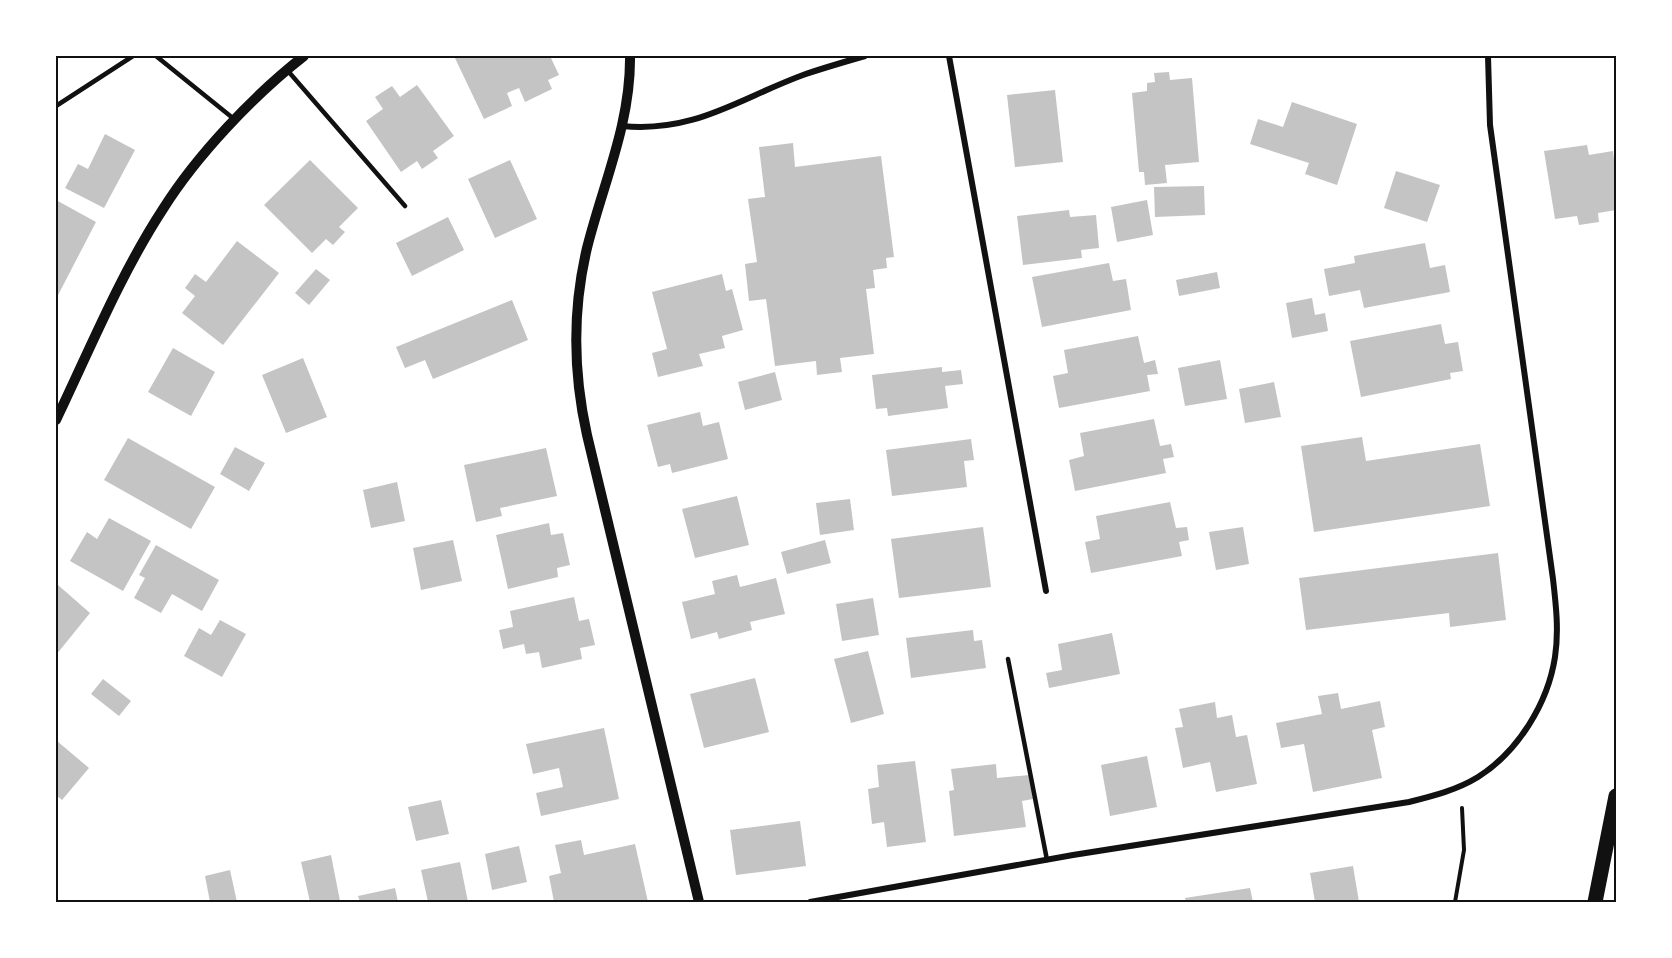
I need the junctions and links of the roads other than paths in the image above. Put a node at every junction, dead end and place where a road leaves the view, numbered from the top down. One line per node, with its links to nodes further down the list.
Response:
1 (133, 56): 9 (lane)
2 (156, 56): 10 (lane)
3 (304, 56): 8 (street)
4 (630, 56): 11 (street)
5 (865, 56): 11 (street)
6 (949, 56): 14 (street)
7 (1488, 56): 17 (street)
8 (286, 69): 10 (street); 12 (lane)
9 (56, 106)
10 (236, 121): 13 (street)
11 (622, 126): 18 (street)
12 (405, 206)
13 (56, 420)
14 (1046, 591)
15 (1008, 659): 17 (lane)
16 (1617, 796): 20 (main road)
17 (1047, 860): 19 (street)
18 (699, 903)
19 (810, 903)
20 (1595, 903)

